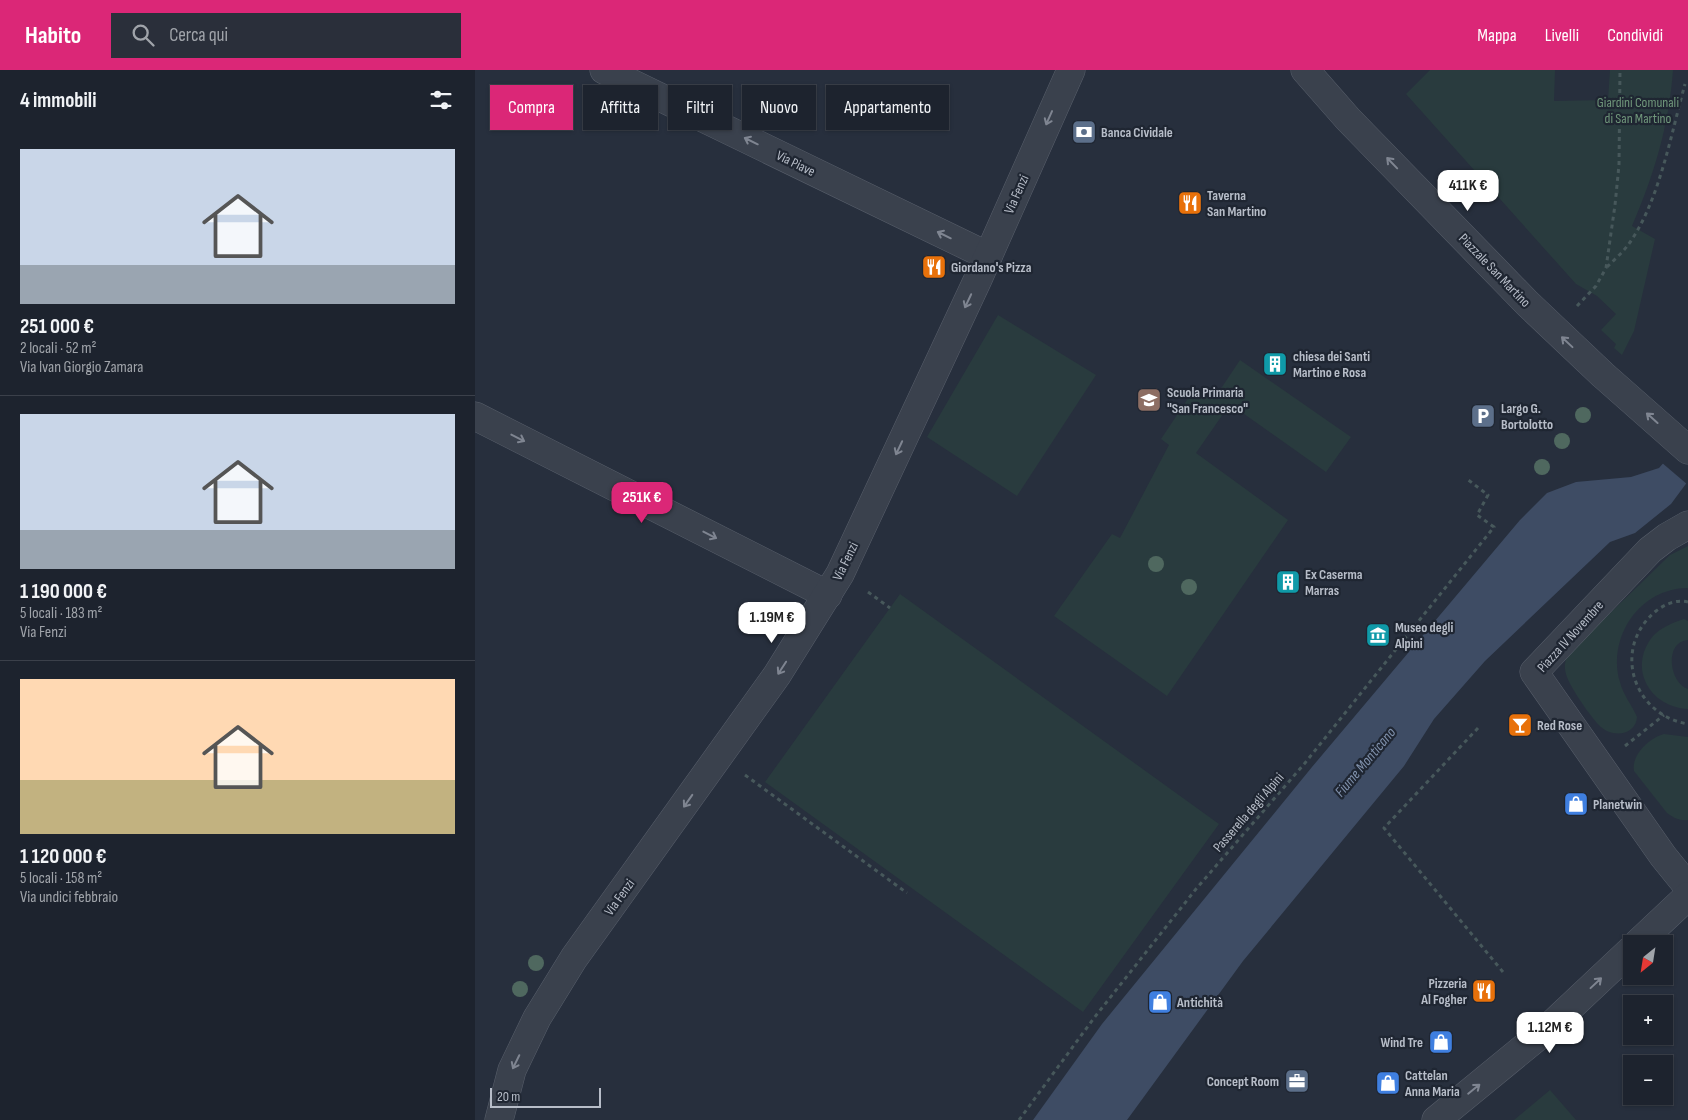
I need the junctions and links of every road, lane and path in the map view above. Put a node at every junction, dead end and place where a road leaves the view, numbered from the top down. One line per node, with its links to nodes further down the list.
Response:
1 (604, 70): 6 (street, Via Piave, one-way to 1)
2 (1620, 70): 7 (path)
3 (1071, 71): 6 (street, Via Fenzi, one-way to 6)
4 (1305, 72): 10 (street, Piazzale San Martino, one-way to 4)
5 (1685, 84): 7 (path)
6 (988, 256): 13 (street, Via Fenzi, one-way to 13)
7 (1606, 268): 8 (path)
8 (1574, 310)
9 (475, 416): 13 (street, one-way to 13)
10 (1688, 450)
11 (1467, 479): 27 (path, Passerella degli Alpini)
12 (1688, 525): 18 (street, Piazza IV Novembre)
13 (828, 595): 26 (street, Via Fenzi, one-way to 26)
14 (1688, 602): 15 (path)
15 (1664, 715): 16 (path); 18 (path)
16 (1688, 724)
17 (1478, 728): 25 (path)
18 (1600, 766): 20 (street, Piazza IV Novembre)
19 (741, 772): 21 (path)
20 (1688, 887)
21 (907, 893)
22 (1681, 903): 23 (street)
23 (1647, 935)
24 (1623, 958): 28 (street, one-way to 24)
25 (1503, 972)
26 (499, 1120)
27 (1019, 1120)
28 (1436, 1120)

